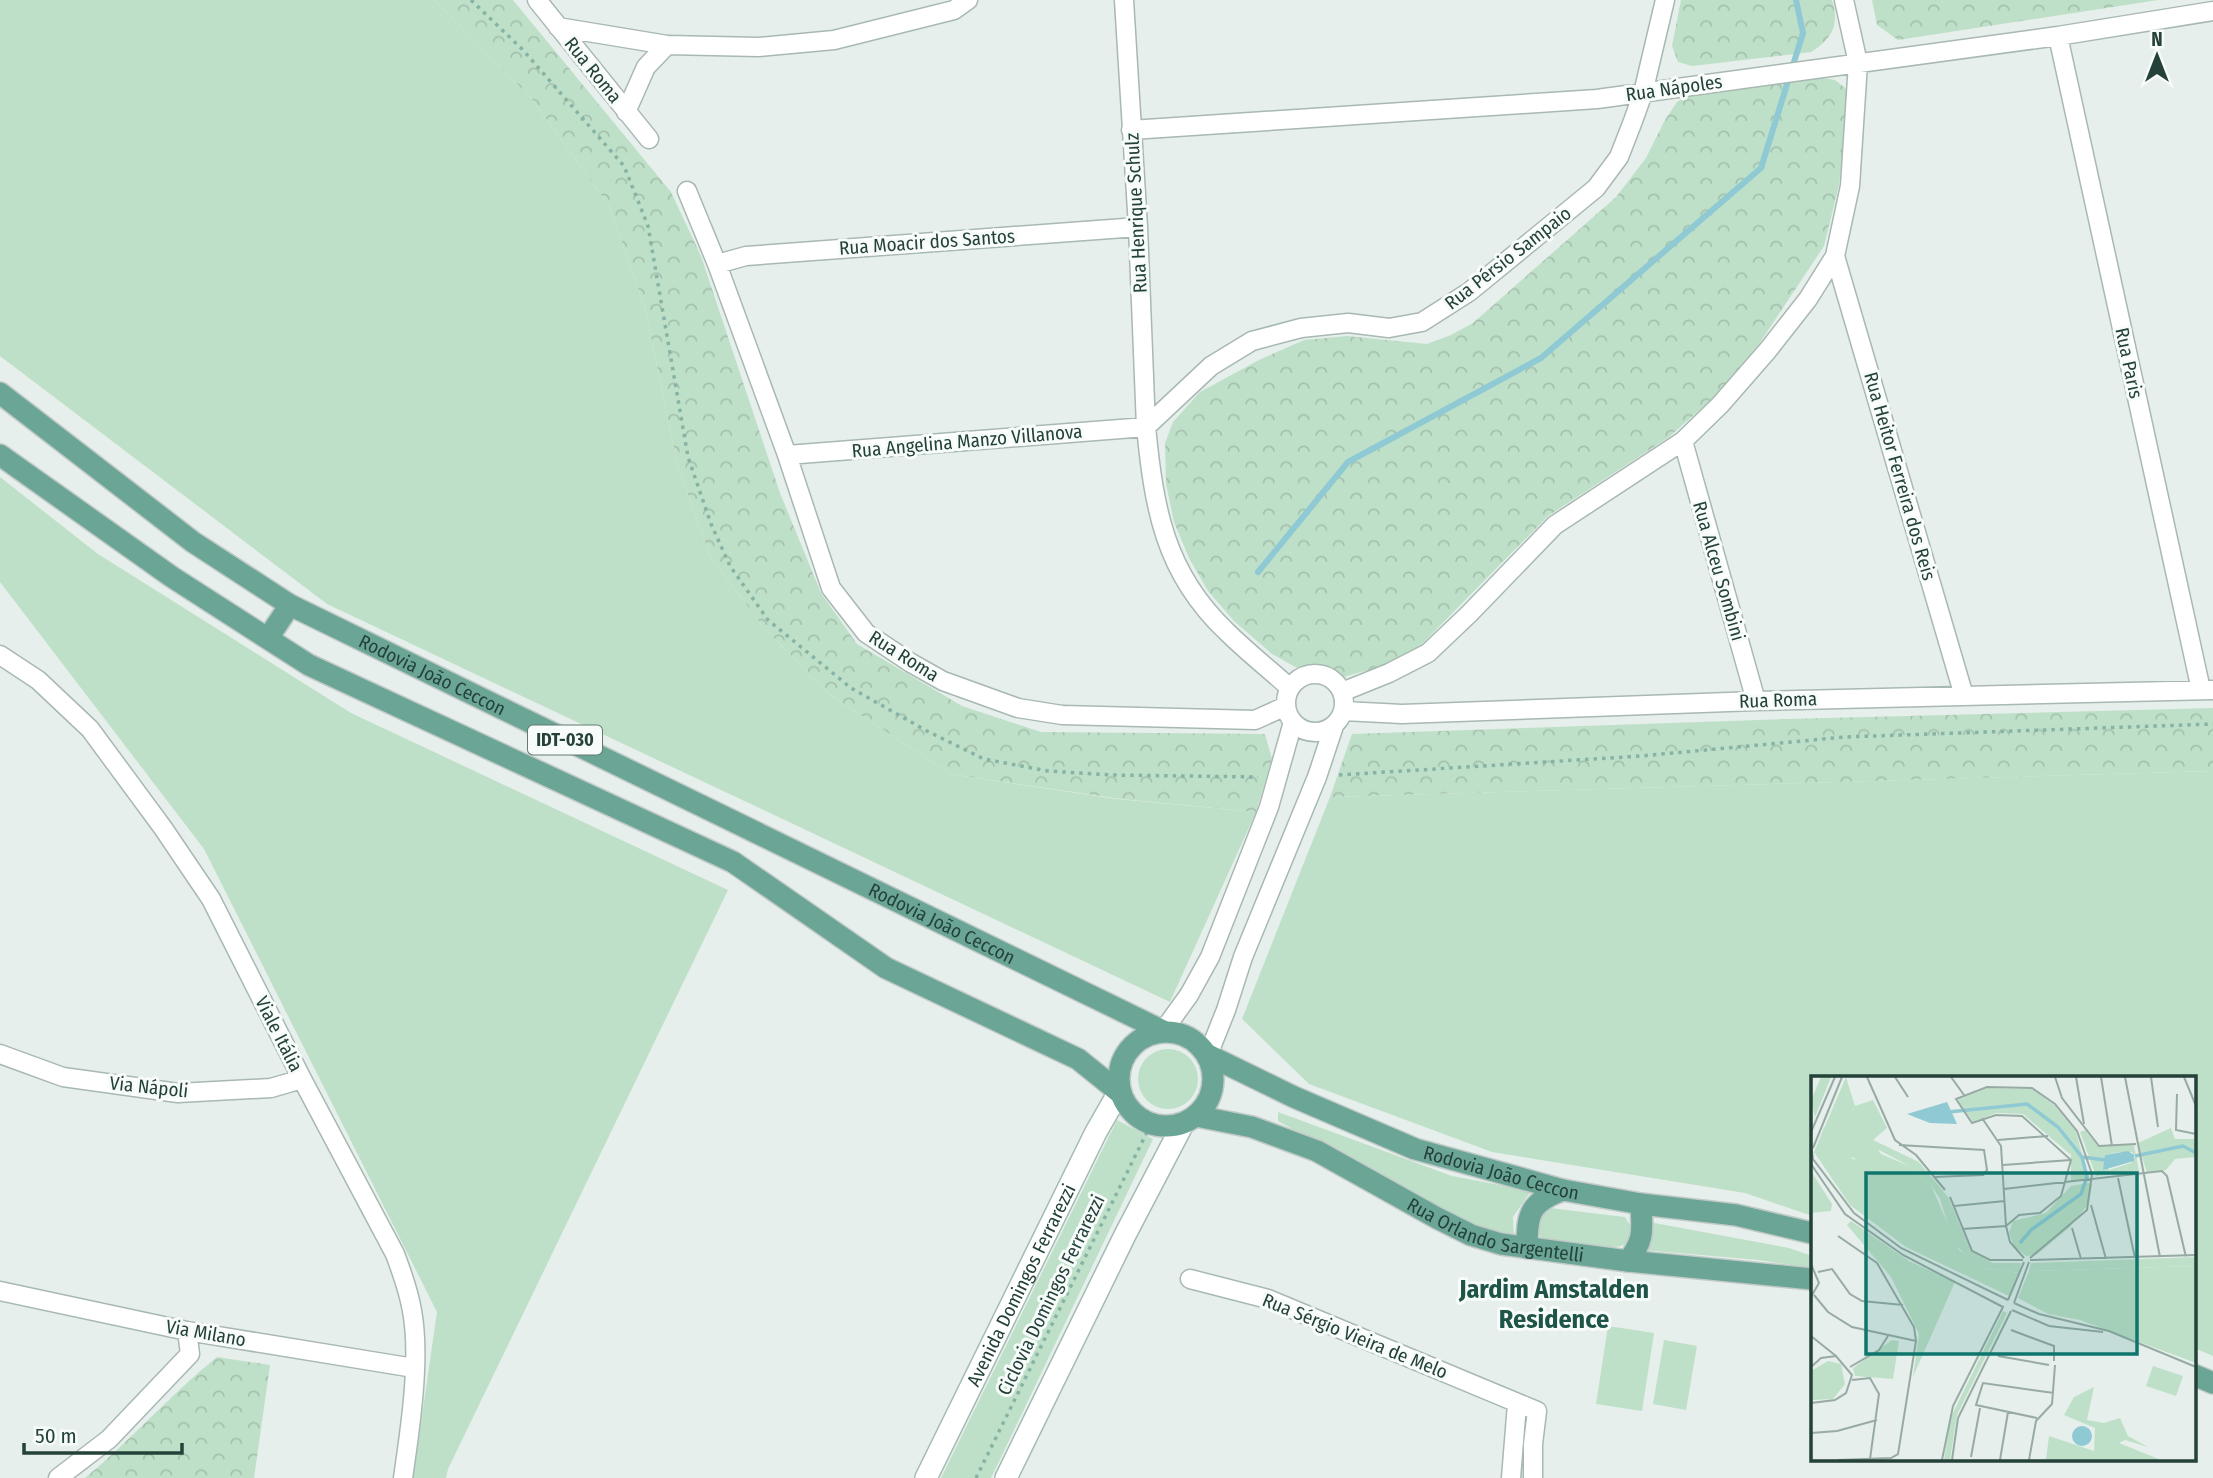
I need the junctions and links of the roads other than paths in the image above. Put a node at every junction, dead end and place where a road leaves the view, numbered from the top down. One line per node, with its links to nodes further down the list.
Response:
1 (537, 0): 7 (street, Rua Roma)
2 (968, 0): 9 (street)
3 (1124, 0): 13 (street, Rua Henrique Schulz)
4 (1665, 0): 11 (street, Rua Pérsio Sampaio)
5 (1844, 0): 10 (street)
6 (2213, 11): 8 (street, Rua Nápoles)
7 (558, 27): 9 (street); 12 (street, Rua Roma)
8 (2057, 36): 10 (street, Rua Nápoles); 27 (street, Rua Paris)
9 (667, 45): 12 (street)
10 (1858, 63): 11 (street, Rua Nápoles); 17 (street)
11 (1643, 93): 13 (street, Rua Nápoles); 20 (street, Rua Pérsio Sampaio)
12 (626, 112): 14 (street, Rua Roma)
13 (1131, 130): 16 (street, Rua Henrique Schulz)
14 (649, 139)
15 (687, 191): 18 (street, Rua Roma)
16 (1138, 227): 18 (street, Rua Moacir dos Santos); 20 (street, Rua Henrique Schulz)
17 (1835, 256): 21 (street); 29 (street, Rua Heitor Ferreira dos Reis)
18 (717, 264): 23 (street, Rua Roma)
19 (0, 393): 24 (main road, Rodovia João Ceccon / IDT-030)
20 (1146, 426): 23 (street, Rua Angelina Manzo Villanova); 31 (street)
21 (1683, 441): 28 (street); 30 (street, Rua Alceu Sombini)
22 (0, 455): 25 (main road, IDT-030)
23 (787, 456): 31 (street, Rua Roma)
24 (290, 606): 25 (main road); 33 (main road, Rodovia João Ceccon / IDT-030)
25 (268, 638): 37 (main road, IDT-030)
26 (0, 655): 36 (street, Viale Itália)
27 (2207, 690): 29 (street, Rua Roma)
28 (1342, 692): 31 (street, Rua Roma); 32 (street)
29 (1964, 696): 30 (street, Rua Roma)
30 (1756, 701): 32 (street, Rua Roma)
31 (1290, 705): 32 (street, Rua Roma); 33 (street)
32 (1339, 718): 35 (street)
33 (1163, 1031): 35 (main road); 37 (main road)
34 (0, 1054): 36 (street, Via Nápoli)
35 (1208, 1055): 38 (main road); 39 (main road, Rodovia João Ceccon)
36 (302, 1079): 48 (street, Viale Itália)
37 (1119, 1091): 38 (main road); 54 (main road, Avenida Domingos Ferrarezzi)
38 (1190, 1119): 42 (main road, Rua Orlando Sargentelli); 55 (main road)
39 (1563, 1190): 40 (main road, Rodovia João Ceccon); 42 (main road)
40 (1641, 1204): 41 (main road, Rodovia João Ceccon); 43 (main road)
41 (1811, 1233)
42 (1527, 1248): 43 (main road, Rua Orlando Sargentelli)
43 (1628, 1261): 45 (main road, Rua Orlando Sargentelli)
44 (1189, 1279): 51 (street, Rua Sérgio Vieira de Melo)
45 (1811, 1279)
46 (0, 1292): 47 (street, Via Milano)
47 (187, 1331): 48 (street, Via Milano); 52 (street)
48 (414, 1368): 53 (street, Viale Itália)
49 (2196, 1376): 50 (main road)
50 (2213, 1383)
51 (1517, 1404): 56 (street); 57 (street, Rua Sérgio Vieira de Melo)
52 (58, 1478)
53 (403, 1478)
54 (926, 1478)
55 (1006, 1478)
56 (1511, 1478)
57 (1533, 1478)

